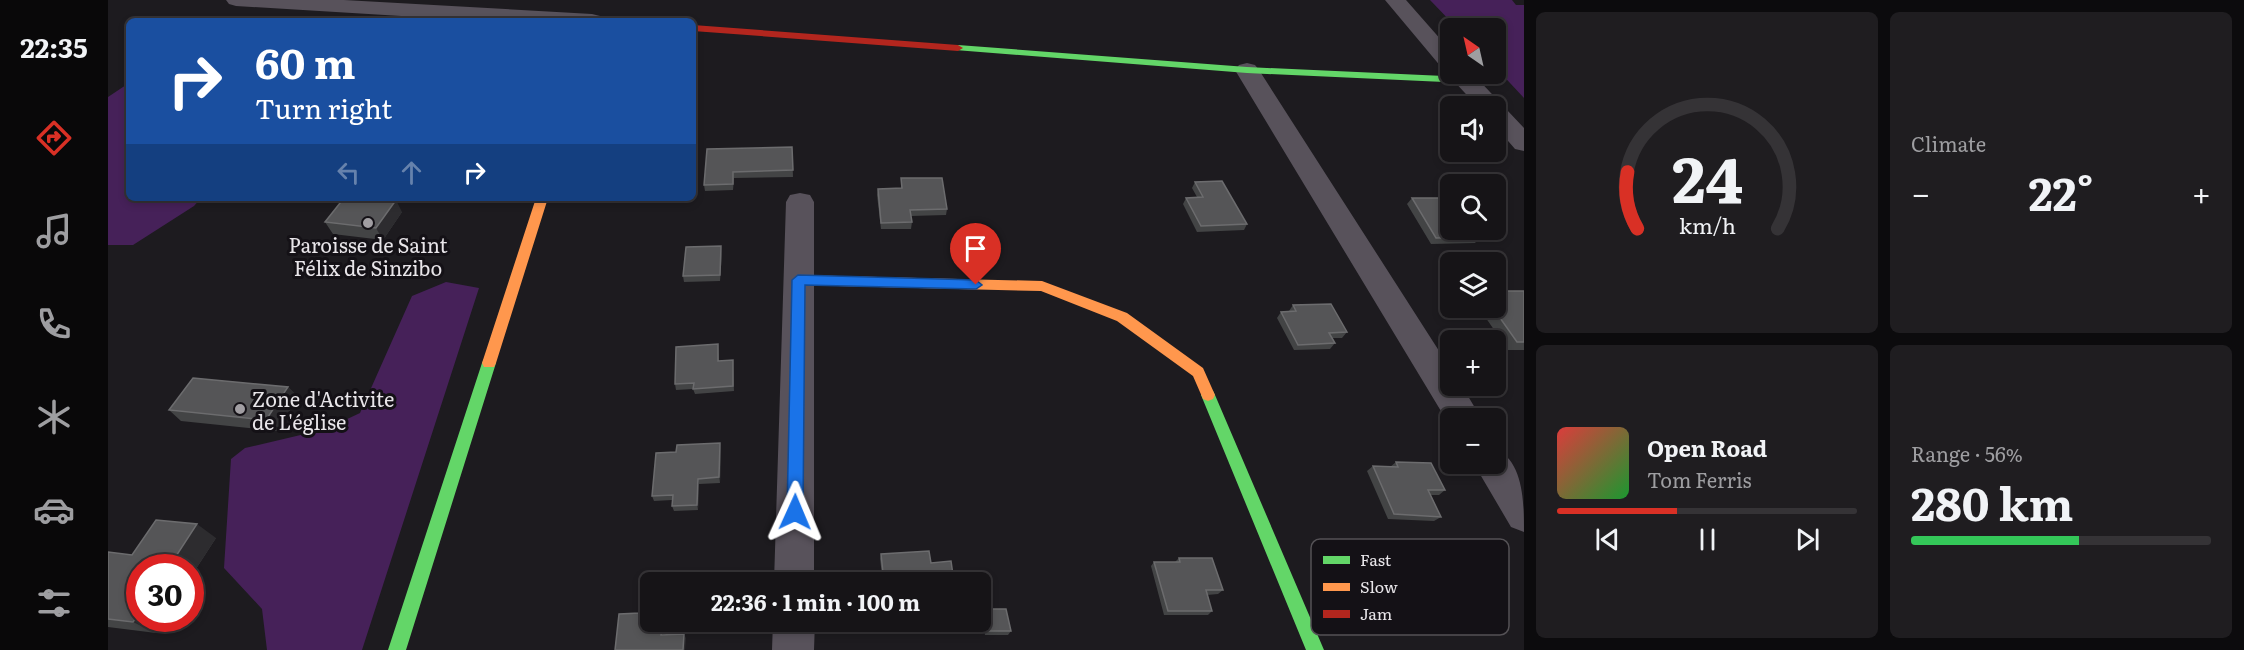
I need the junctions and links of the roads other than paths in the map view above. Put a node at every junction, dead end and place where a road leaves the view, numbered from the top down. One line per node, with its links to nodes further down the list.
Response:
1 (236, 0): 4 (street)
2 (605, 0): 5 (street)
3 (1395, 0): 7 (street)
4 (541, 18)
5 (600, 18)
6 (696, 28): 8 (street)
7 (1440, 51)
8 (1247, 70): 9 (street); 17 (street)
9 (1440, 72)
10 (1470, 84): 11 (street)
11 (1481, 96)
12 (1506, 123): 13 (street)
13 (1524, 143)
14 (541, 201): 22 (street)
15 (800, 202): 16 (street)
16 (798, 280): 20 (street); 24 (street)
17 (1458, 408)
18 (1498, 474): 19 (street)
19 (1524, 515)
20 (794, 572)
21 (794, 632): 23 (street)
22 (397, 650)
23 (793, 650)
24 (1315, 650)

